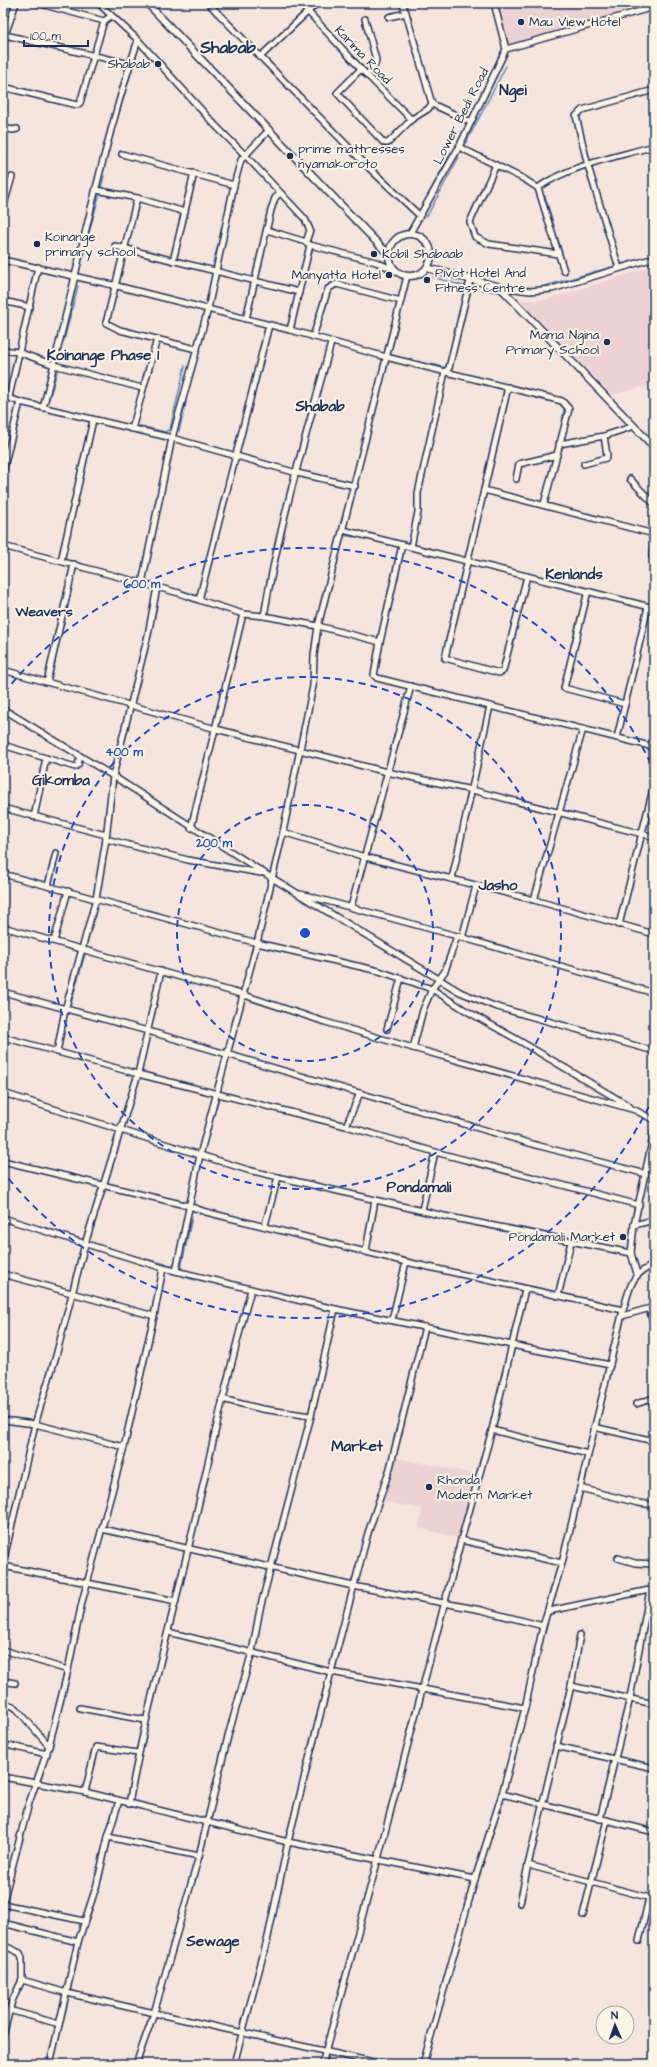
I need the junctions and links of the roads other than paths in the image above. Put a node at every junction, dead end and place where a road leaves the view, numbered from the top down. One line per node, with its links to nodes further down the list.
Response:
1 (16, 3): 17 (street)
2 (37, 3): 16 (street)
3 (98, 3): 13 (street)
4 (147, 3): 33 (street)
5 (208, 3): 22 (street)
6 (300, 3): 11 (street, Karima Road)
7 (317, 3): 11 (street)
8 (402, 3): 12 (street)
9 (494, 3): 20 (street)
10 (654, 7): 20 (street)
11 (307, 12): 22 (street); 24 (street, Karima Road)
12 (406, 13): 14 (street); 28 (street)
13 (111, 16): 16 (street); 18 (street)
14 (389, 17)
15 (365, 19): 25 (street)
16 (104, 21): 21 (street)
17 (5, 35): 19 (street); 21 (street)
18 (138, 40): 23 (street); 37 (street)
19 (3, 43)
20 (506, 49): 30 (street, Lower Bedi Road)
21 (95, 56): 23 (street); 26 (street)
22 (260, 57): 49 (street)
23 (130, 64): 44 (street)
24 (361, 69): 25 (street, Karima Road); 29 (street)
25 (367, 75): 29 (street, Karima Road)
26 (3, 87)
27 (654, 90): 39 (street)
28 (432, 104): 29 (street); 30 (street)
29 (412, 119)
30 (471, 122): 35 (street, Lower Bedi Road)
31 (3, 128): 32 (street)
32 (17, 129)
33 (268, 131): 37 (street); 55 (street)
34 (654, 146): 39 (street)
35 (459, 148): 38 (street); 49 (street, Lower Bedi Road)
36 (122, 154): 40 (street)
37 (245, 154): 42 (street); 45 (street)
38 (496, 164): 43 (street); 56 (street)
39 (588, 166): 43 (street); 62 (street)
40 (194, 173): 42 (street); 48 (street)
41 (12, 177): 47 (street)
42 (234, 185): 63 (street)
43 (538, 188): 56 (street)
44 (96, 190): 46 (street); 66 (street)
45 (280, 193): 50 (street); 52 (street)
46 (137, 198): 48 (street); 54 (street)
47 (3, 208)
48 (185, 212): 59 (street)
49 (419, 216): 51 (street, Lower Bedi Road)
50 (266, 230): 52 (street); 69 (street)
51 (410, 232): 55 (street); 61 (street)
52 (308, 244): 64 (street); 72 (street)
53 (115, 246): 54 (street)
54 (124, 249): 59 (street); 70 (street)
55 (388, 254): 64 (street)
56 (558, 254): 65 (street)
57 (654, 258): 62 (street)
58 (3, 260): 60 (street)
59 (172, 261): 63 (street)
60 (38, 267): 66 (street); 75 (street)
61 (427, 268): 67 (street); 68 (street)
62 (619, 268): 71 (street)
63 (215, 271): 69 (street); 76 (street)
64 (396, 271): 67 (street)
65 (564, 271)
66 (76, 276): 70 (street); 87 (street)
67 (407, 276): 74 (street)
68 (470, 280): 71 (street); 88 (street)
69 (254, 282): 72 (street); 77 (street)
70 (117, 286): 76 (street); 81 (street)
71 (500, 287): 96 (street)
72 (299, 292): 79 (street)
73 (3, 301): 75 (street)
74 (400, 301): 80 (street); 86 (street)
75 (30, 307): 85 (street)
76 (208, 309): 77 (street); 83 (street)
77 (246, 319): 78 (street)
78 (269, 325): 79 (street); 102 (street)
79 (290, 330): 80 (street)
80 (313, 337): 82 (street)
81 (157, 339): 83 (street); 90 (street)
82 (331, 343): 86 (street); 106 (street)
83 (196, 349): 99 (street)
84 (3, 350): 85 (street)
85 (18, 352): 87 (street); 92 (street)
86 (386, 357): 88 (street); 109 (street)
87 (54, 366): 90 (street); 94 (street)
88 (445, 372): 89 (street); 117 (street)
89 (508, 387): 100 (street); 110 (street)
90 (142, 388): 97 (street)
91 (3, 396): 92 (street)
92 (9, 397): 93 (street)
93 (20, 402): 94 (street); 105 (street)
94 (43, 408): 95 (street)
95 (93, 420): 97 (street); 120 (street)
96 (634, 426): 98 (street); 101 (street)
97 (132, 429): 99 (street)
98 (604, 436): 100 (street); 104 (street)
99 (172, 438): 102 (street); 123 (street)
100 (560, 444): 103 (street)
101 (654, 447)
102 (235, 455): 106 (street); 126 (street)
103 (557, 455): 107 (street); 111 (street)
104 (584, 464)
105 (3, 471)
106 (296, 473): 109 (street); 129 (street)
107 (516, 479)
108 (630, 479): 112 (street)
109 (355, 486): 113 (street)
110 (484, 490): 111 (street); 119 (street)
111 (544, 504): 114 (street)
112 (654, 504)
113 (343, 530): 115 (street); 130 (street)
114 (654, 534): 118 (street)
115 (402, 545): 117 (street); 131 (street)
116 (3, 546): 120 (street)
117 (411, 548): 119 (street)
118 (652, 556)
119 (469, 561): 122 (street); 122 (street)
120 (61, 562): 121 (street)
121 (74, 564): 123 (street); 133 (street)
122 (527, 576): 125 (street)
123 (142, 583): 124 (street)
124 (157, 587): 126 (street); 136 (street)
125 (588, 591): 127 (street); 135 (street)
126 (199, 600): 128 (street)
127 (651, 607): 135 (street)
128 (243, 614): 129 (street); 139 (street)
129 (264, 616): 130 (street)
130 (318, 626): 131 (street); 144 (street)
131 (380, 642): 134 (street)
132 (3, 670): 133 (street)
133 (47, 682): 136 (street)
134 (410, 686): 137 (street); 147 (street)
135 (624, 704): 141 (street)
136 (129, 705): 139 (street); 148 (street)
137 (490, 706): 140 (street); 150 (street)
138 (3, 709): 145 (street)
139 (216, 729): 144 (street); 154 (street)
140 (583, 729): 141 (street); 152 (street)
141 (617, 738): 143 (street)
142 (3, 745): 146 (street)
143 (654, 747)
144 (300, 750): 147 (street); 155 (street)
145 (80, 756): 146 (street); 148 (street)
146 (46, 758): 153 (street)
147 (387, 772): 150 (street); 160 (street)
148 (113, 776): 154 (street); 157 (street)
149 (654, 785): 156 (street)
150 (472, 790): 152 (street); 164 (street)
151 (3, 808): 153 (street)
152 (560, 812): 156 (street); 170 (street)
153 (34, 817): 157 (street)
154 (191, 828): 162 (street)
155 (283, 832): 160 (street); 163 (street)
156 (641, 834): 158 (street); 172 (street)
157 (106, 837): 162 (street); 169 (street)
158 (654, 837)
159 (56, 853): 165 (street)
160 (365, 856): 164 (street); 171 (street)
161 (3, 874): 165 (street)
162 (264, 874): 163 (street)
163 (272, 878): 168 (street); 177 (street)
164 (452, 879): 166 (street)
165 (48, 886): 167 (street)
166 (476, 886): 170 (street); 175 (street)
167 (68, 891): 169 (street); 176 (street)
168 (294, 892): 171 (street); 181 (street)
169 (96, 898): 177 (street); 178 (street)
170 (534, 900): 172 (street)
171 (351, 907): 175 (street)
172 (619, 925): 174 (street)
173 (3, 927): 176 (street)
174 (654, 934)
175 (460, 937): 181 (street); 184 (street)
176 (54, 941): 178 (street)
177 (257, 944): 180 (street); 185 (street)
178 (83, 950): 179 (street); 186 (street)
179 (161, 971): 185 (street); 188 (street)
180 (401, 978): 182 (street); 187 (street)
181 (440, 980): 182 (street); 191 (street)
182 (432, 989): 190 (street); 198 (street)
183 (3, 992): 186 (street)
184 (654, 993)
185 (244, 995): 190 (street); 193 (street)
186 (66, 1010): 188 (street); 192 (street)
187 (387, 1029)
188 (148, 1031): 193 (street); 194 (street)
189 (3, 1037): 192 (street)
190 (413, 1048): 198 (street)
191 (654, 1051)
192 (57, 1052): 194 (street)
193 (227, 1054): 195 (street); 197 (street)
194 (138, 1074): 195 (street); 201 (street)
195 (216, 1092): 200 (street); 204 (street)
196 (3, 1093): 201 (street)
197 (360, 1093): 200 (street); 206 (street)
198 (635, 1110): 199 (street)
199 (654, 1120)
200 (346, 1126): 203 (street)
201 (120, 1130): 204 (street); 208 (street)
202 (654, 1132): 206 (street)
203 (435, 1152): 210 (street); 212 (street)
204 (200, 1155): 207 (street); 211 (street)
205 (3, 1161): 208 (street)
206 (646, 1174): 210 (street)
207 (278, 1177): 209 (street); 215 (street)
208 (103, 1186): 211 (street); 218 (street)
209 (375, 1200): 212 (street); 219 (street)
210 (639, 1205): 216 (street)
211 (189, 1206): 215 (street); 224 (street)
212 (422, 1210): 217 (street)
213 (3, 1218): 218 (street)
214 (654, 1220): 216 (street)
215 (265, 1225): 219 (street)
216 (634, 1225): 220 (street)
217 (572, 1242): 220 (street); 230 (street)
218 (85, 1244): 223 (street); 229 (street)
219 (366, 1251): 221 (street)
220 (631, 1253): 226 (street)
221 (406, 1262): 228 (street); 236 (street)
222 (654, 1266): 226 (street)
223 (163, 1268): 224 (street); 234 (street)
224 (176, 1271): 227 (street)
225 (3, 1274): 229 (street)
226 (637, 1274): 233 (street)
227 (251, 1290): 231 (street); 242 (street)
228 (525, 1290): 230 (street); 239 (street)
229 (72, 1294): 234 (street); 246 (street)
230 (558, 1296): 233 (street)
231 (335, 1308): 236 (street); 244 (street)
232 (651, 1308): 235 (street); 237 (street)
233 (623, 1310): 235 (street)
234 (154, 1316): 250 (street)
235 (622, 1316): 240 (street)
236 (392, 1320): 238 (street)
237 (654, 1325)
238 (425, 1327): 239 (street); 264 (street)
239 (512, 1345): 240 (street); 248 (street)
240 (610, 1365): 247 (street)
241 (654, 1398): 243 (street)
242 (222, 1399): 244 (street); 256 (street)
243 (636, 1404)
244 (311, 1416): 262 (street)
245 (3, 1420): 246 (street)
246 (35, 1424): 250 (street); 258 (street)
247 (594, 1426): 249 (street); 251 (street)
248 (492, 1430): 251 (street); 255 (street)
249 (654, 1441)
250 (124, 1447): 254 (street)
251 (588, 1454): 252 (street)
252 (580, 1488): 253 (street); 259 (street)
253 (654, 1505)
254 (102, 1529): 256 (street); 263 (street)
255 (461, 1540): 259 (street); 267 (street)
256 (188, 1549): 262 (street); 266 (street)
257 (618, 1558): 260 (street)
258 (3, 1563)
259 (562, 1563): 268 (street)
260 (654, 1564)
261 (3, 1566): 263 (street)
262 (271, 1568): 264 (street); 273 (street)
263 (88, 1584): 266 (street); 274 (street)
264 (353, 1586): 267 (street); 275 (street)
265 (652, 1590): 268 (street); 280 (street)
266 (176, 1601): 270 (street)
267 (444, 1603): 269 (street); 279 (street)
268 (549, 1611): 269 (street)
269 (543, 1626): 284 (street)
270 (168, 1632): 273 (street); 285 (street)
271 (580, 1635): 278 (street)
272 (3, 1650): 274 (street)
273 (252, 1652): 275 (street); 302 (street)
274 (68, 1670): 287 (street)
275 (331, 1672): 279 (street); 305 (street)
276 (3, 1681): 277 (street)
277 (15, 1684)
278 (572, 1686): 280 (street); 288 (street)
279 (422, 1689): 284 (street); 307 (street)
280 (630, 1698): 282 (street); 291 (street)
281 (3, 1703): 287 (street)
282 (654, 1704)
283 (80, 1708): 285 (street)
284 (525, 1708): 296 (street)
285 (145, 1720): 289 (street)
286 (11, 1746): 290 (street)
287 (49, 1746): 290 (street)
288 (556, 1746): 291 (street); 299 (street)
289 (138, 1753): 295 (street); 298 (street)
290 (47, 1754): 294 (street)
291 (615, 1759): 292 (street); 300 (street)
292 (654, 1768)
293 (3, 1777): 294 (street)
294 (36, 1783): 295 (street); 312 (street)
295 (85, 1792): 297 (street)
296 (502, 1794): 299 (street); 309 (street)
297 (119, 1801): 298 (street); 304 (street)
298 (129, 1804): 302 (street)
299 (541, 1804): 300 (street); 308 (street)
300 (600, 1819): 301 (street)
301 (608, 1820): 303 (street); 310 (street)
302 (206, 1822): 305 (street); 306 (street)
303 (654, 1832)
304 (108, 1837): 306 (street); 315 (street)
305 (288, 1842): 307 (street); 325 (street)
306 (199, 1856): 323 (street)
307 (378, 1860): 309 (street); 327 (street)
308 (528, 1865): 310 (street); 313 (street)
309 (475, 1879): 333 (street)
310 (592, 1882): 311 (street); 314 (street)
311 (651, 1898): 317 (street)
312 (3, 1903): 315 (street)
313 (520, 1903)
314 (583, 1915)
315 (84, 1922): 318 (street)
316 (3, 1923): 318 (street)
317 (639, 1941)
318 (78, 1942): 321 (street)
319 (3, 1945): 320 (street)
320 (22, 1980): 321 (street); 322 (street)
321 (67, 1993): 323 (street); 324 (street)
322 (9, 2010): 324 (street); 326 (street)
323 (154, 2013): 325 (street); 329 (street)
324 (59, 2024): 328 (street)
325 (242, 2032): 327 (street); 330 (street)
326 (4, 2036)
327 (325, 2053): 331 (street); 332 (street)
328 (50, 2064)
329 (136, 2064)
330 (234, 2064)
331 (322, 2064)
332 (382, 2064)
333 (423, 2064)

